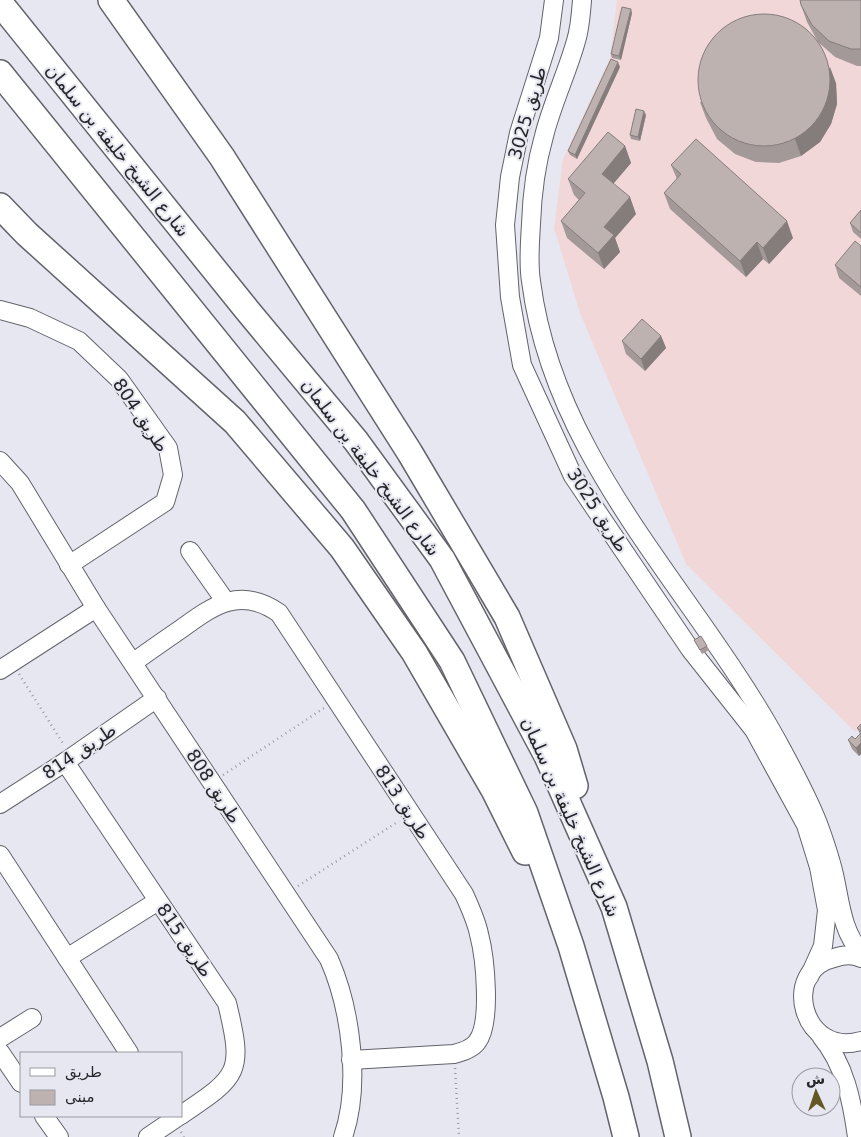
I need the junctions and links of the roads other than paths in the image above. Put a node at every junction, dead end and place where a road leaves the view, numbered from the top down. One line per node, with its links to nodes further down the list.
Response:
1 (103, 0): 6 (highway)
2 (111, 0): 6 (highway)
3 (554, 0): 12 (street, طريق 3025)
4 (582, 0): 11 (street, طريق 3025)
5 (0, 4): 28 (highway, شارع الشيخ خليفة بن سلمان)
6 (131, 31): 28 (highway)
7 (0, 73): 29 (highway)
8 (0, 206): 29 (highway)
9 (0, 310): 14 (street, طريق 804)
10 (0, 461): 14 (street, طريق 808)
11 (593, 463): 12 (street); 17 (street, طريق 3025)
12 (573, 476): 18 (street, طريق 3025)
13 (190, 551): 15 (street)
14 (68, 564): 16 (street, طريق 808)
15 (226, 602): 19 (street, طريق 813); 40 (street, طريق 813)
16 (96, 608): 19 (street, طريق 808); 20 (street)
17 (696, 614): 18 (street); 21 (street, طريق 3025)
18 (676, 628): 22 (street, طريق 3025)
19 (134, 662): 23 (street, طريق 808)
20 (4, 665)
21 (733, 670): 22 (street); 30 (street, طريق 3025)
22 (716, 682): 33 (street, طريق 3025)
23 (157, 698): 24 (street, طريق 814); 40 (street, طريق 808)
24 (69, 760): 25 (street, طريق 814); 27 (street, طريق 815)
25 (0, 804)
26 (0, 855): 31 (street)
27 (158, 900): 31 (street); 42 (street, طريق 815)
28 (614, 907): 49 (highway, شارع الشيخ خليفة بن سلمان)
29 (571, 946): 48 (highway)
30 (861, 952)
31 (67, 958): 39 (street)
32 (861, 958): 33 (street)
33 (809, 977): 35 (street, طريق 3025)
34 (32, 1018): 36 (street)
35 (819, 1034): 37 (street); 50 (street, طريق 3025)
36 (0, 1038)
37 (861, 1041)
38 (0, 1052): 41 (street)
39 (128, 1052)
40 (351, 1060): 47 (street, طريق 808)
41 (20, 1082)
42 (182, 1113)
43 (45, 1117): 45 (street)
44 (176, 1117): 46 (street, طريق 815)
45 (58, 1137)
46 (148, 1137)
47 (343, 1137)
48 (626, 1137)
49 (678, 1137)
50 (857, 1137)

